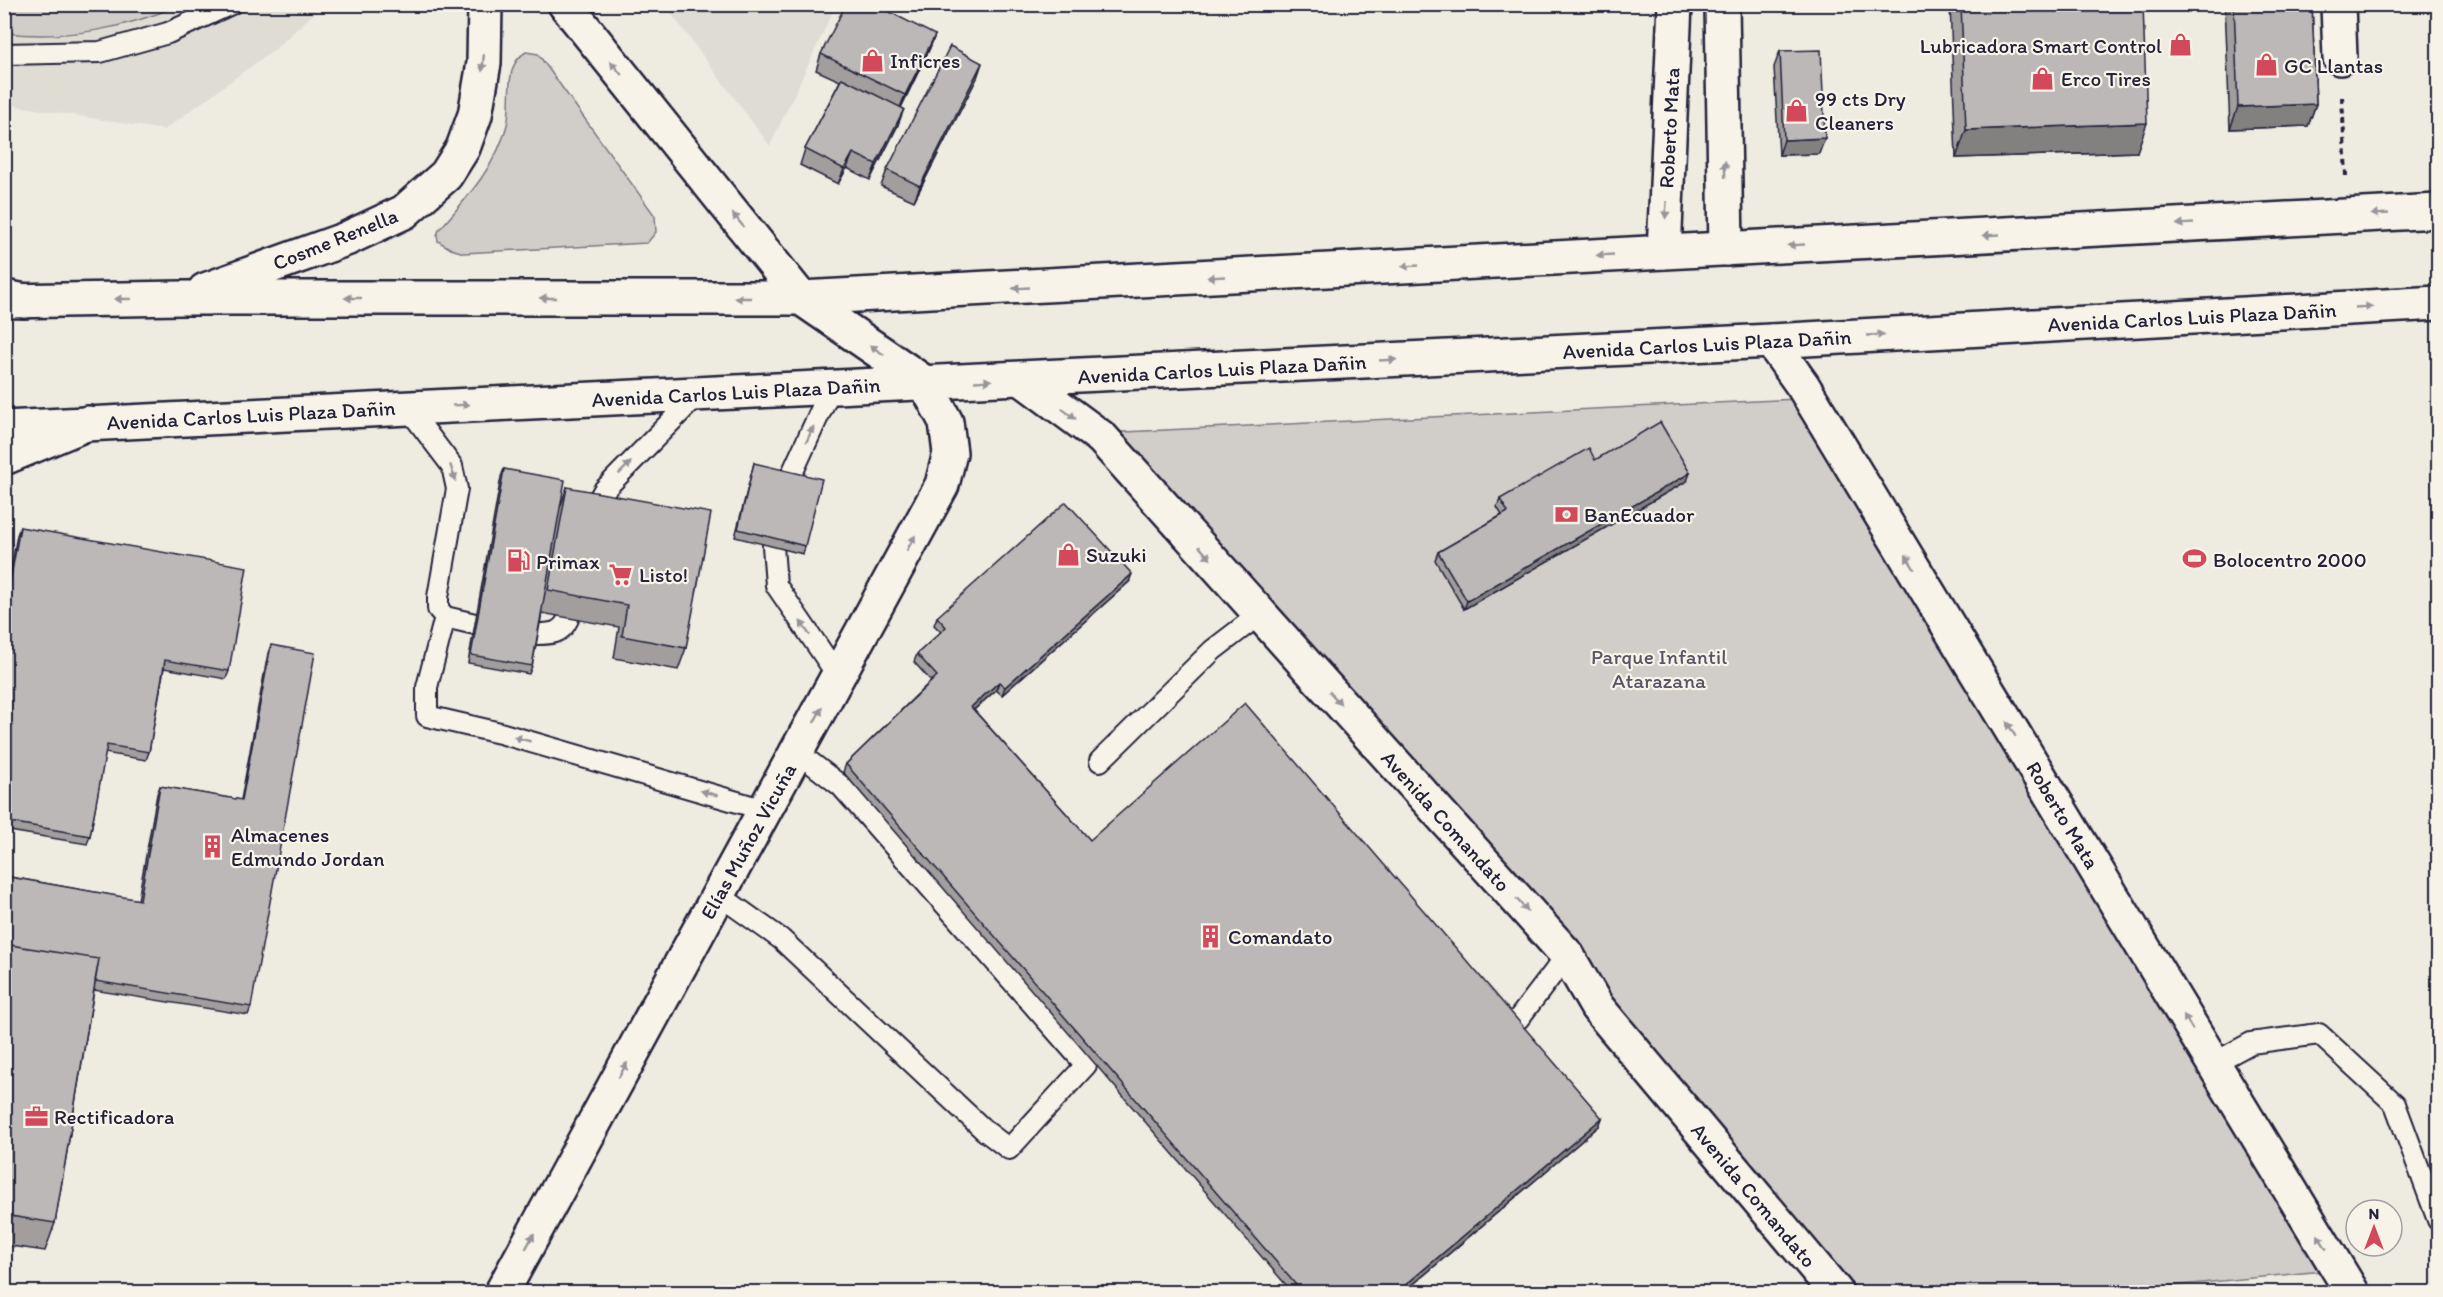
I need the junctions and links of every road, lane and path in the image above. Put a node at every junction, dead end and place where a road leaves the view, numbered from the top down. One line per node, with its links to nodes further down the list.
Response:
1 (231, 4): 7 (lane)
2 (485, 4): 13 (street, Cosme Renella, one-way to 13)
3 (565, 4): 14 (street, one-way to 3)
4 (1675, 4): 12 (street, Roberto Mata, one-way to 12)
5 (1722, 4): 11 (street, one-way to 5)
6 (2338, 4): 8 (street)
7 (4, 54)
8 (2340, 58): 10 (path)
9 (2439, 211): 10 (street, one-way to 10)
10 (2348, 216): 11 (street, one-way to 11)
11 (1726, 249): 12 (street)
12 (1664, 252): 14 (street, one-way to 14)
13 (182, 298): 14 (street, one-way to 13); 15 (street, one-way to 15)
14 (801, 298): 19 (street, one-way to 14)
15 (11, 300)
16 (2439, 303): 17 (street, Avenida Carlos Luis Plaza Dañin, one-way to 16)
17 (1771, 341): 18 (street, Avenida Carlos Luis Plaza Dañin, one-way to 17); 39 (street, Roberto Mata, one-way to 17)
18 (1022, 379): 19 (street, Avenida Carlos Luis Plaza Dañin, one-way to 18); 27 (street, Avenida Comandato, one-way to 27)
19 (925, 383): 20 (street, Avenida Carlos Luis Plaza Dañin); 32 (street, Elías Muñoz Vicuña, one-way to 19)
20 (831, 388): 21 (street, Avenida Carlos Luis Plaza Dañin); 24 (lane, one-way to 20)
21 (698, 394): 22 (street, Avenida Carlos Luis Plaza Dañin, one-way to 21); 25 (lane, one-way to 21)
22 (408, 408): 23 (street, Avenida Carlos Luis Plaza Dañin); 28 (lane, one-way to 28)
23 (5, 435)
24 (789, 480)
25 (590, 514)
26 (773, 546): 32 (lane, one-way to 26)
27 (1260, 614): 34 (lane); 37 (street, Avenida Comandato, one-way to 37)
28 (445, 617): 30 (lane); 35 (lane, one-way to 28)
29 (568, 619): 31 (lane)
30 (476, 624)
31 (536, 634)
32 (838, 676): 33 (street, Elías Muñoz Vicuña, one-way to 32)
33 (797, 752): 35 (street, Elías Muñoz Vicuña); 36 (lane)
34 (1101, 761)
35 (765, 810): 36 (street, Elías Muñoz Vicuña)
36 (719, 895): 41 (street, Elías Muñoz Vicuña, one-way to 36)
37 (1567, 955): 38 (lane); 42 (street, Avenida Comandato)
38 (1482, 1046)
39 (2214, 1063): 40 (lane); 43 (street, Roberto Mata, one-way to 39)
40 (2439, 1220)
41 (502, 1293)
42 (1836, 1293)
43 (2352, 1293)

